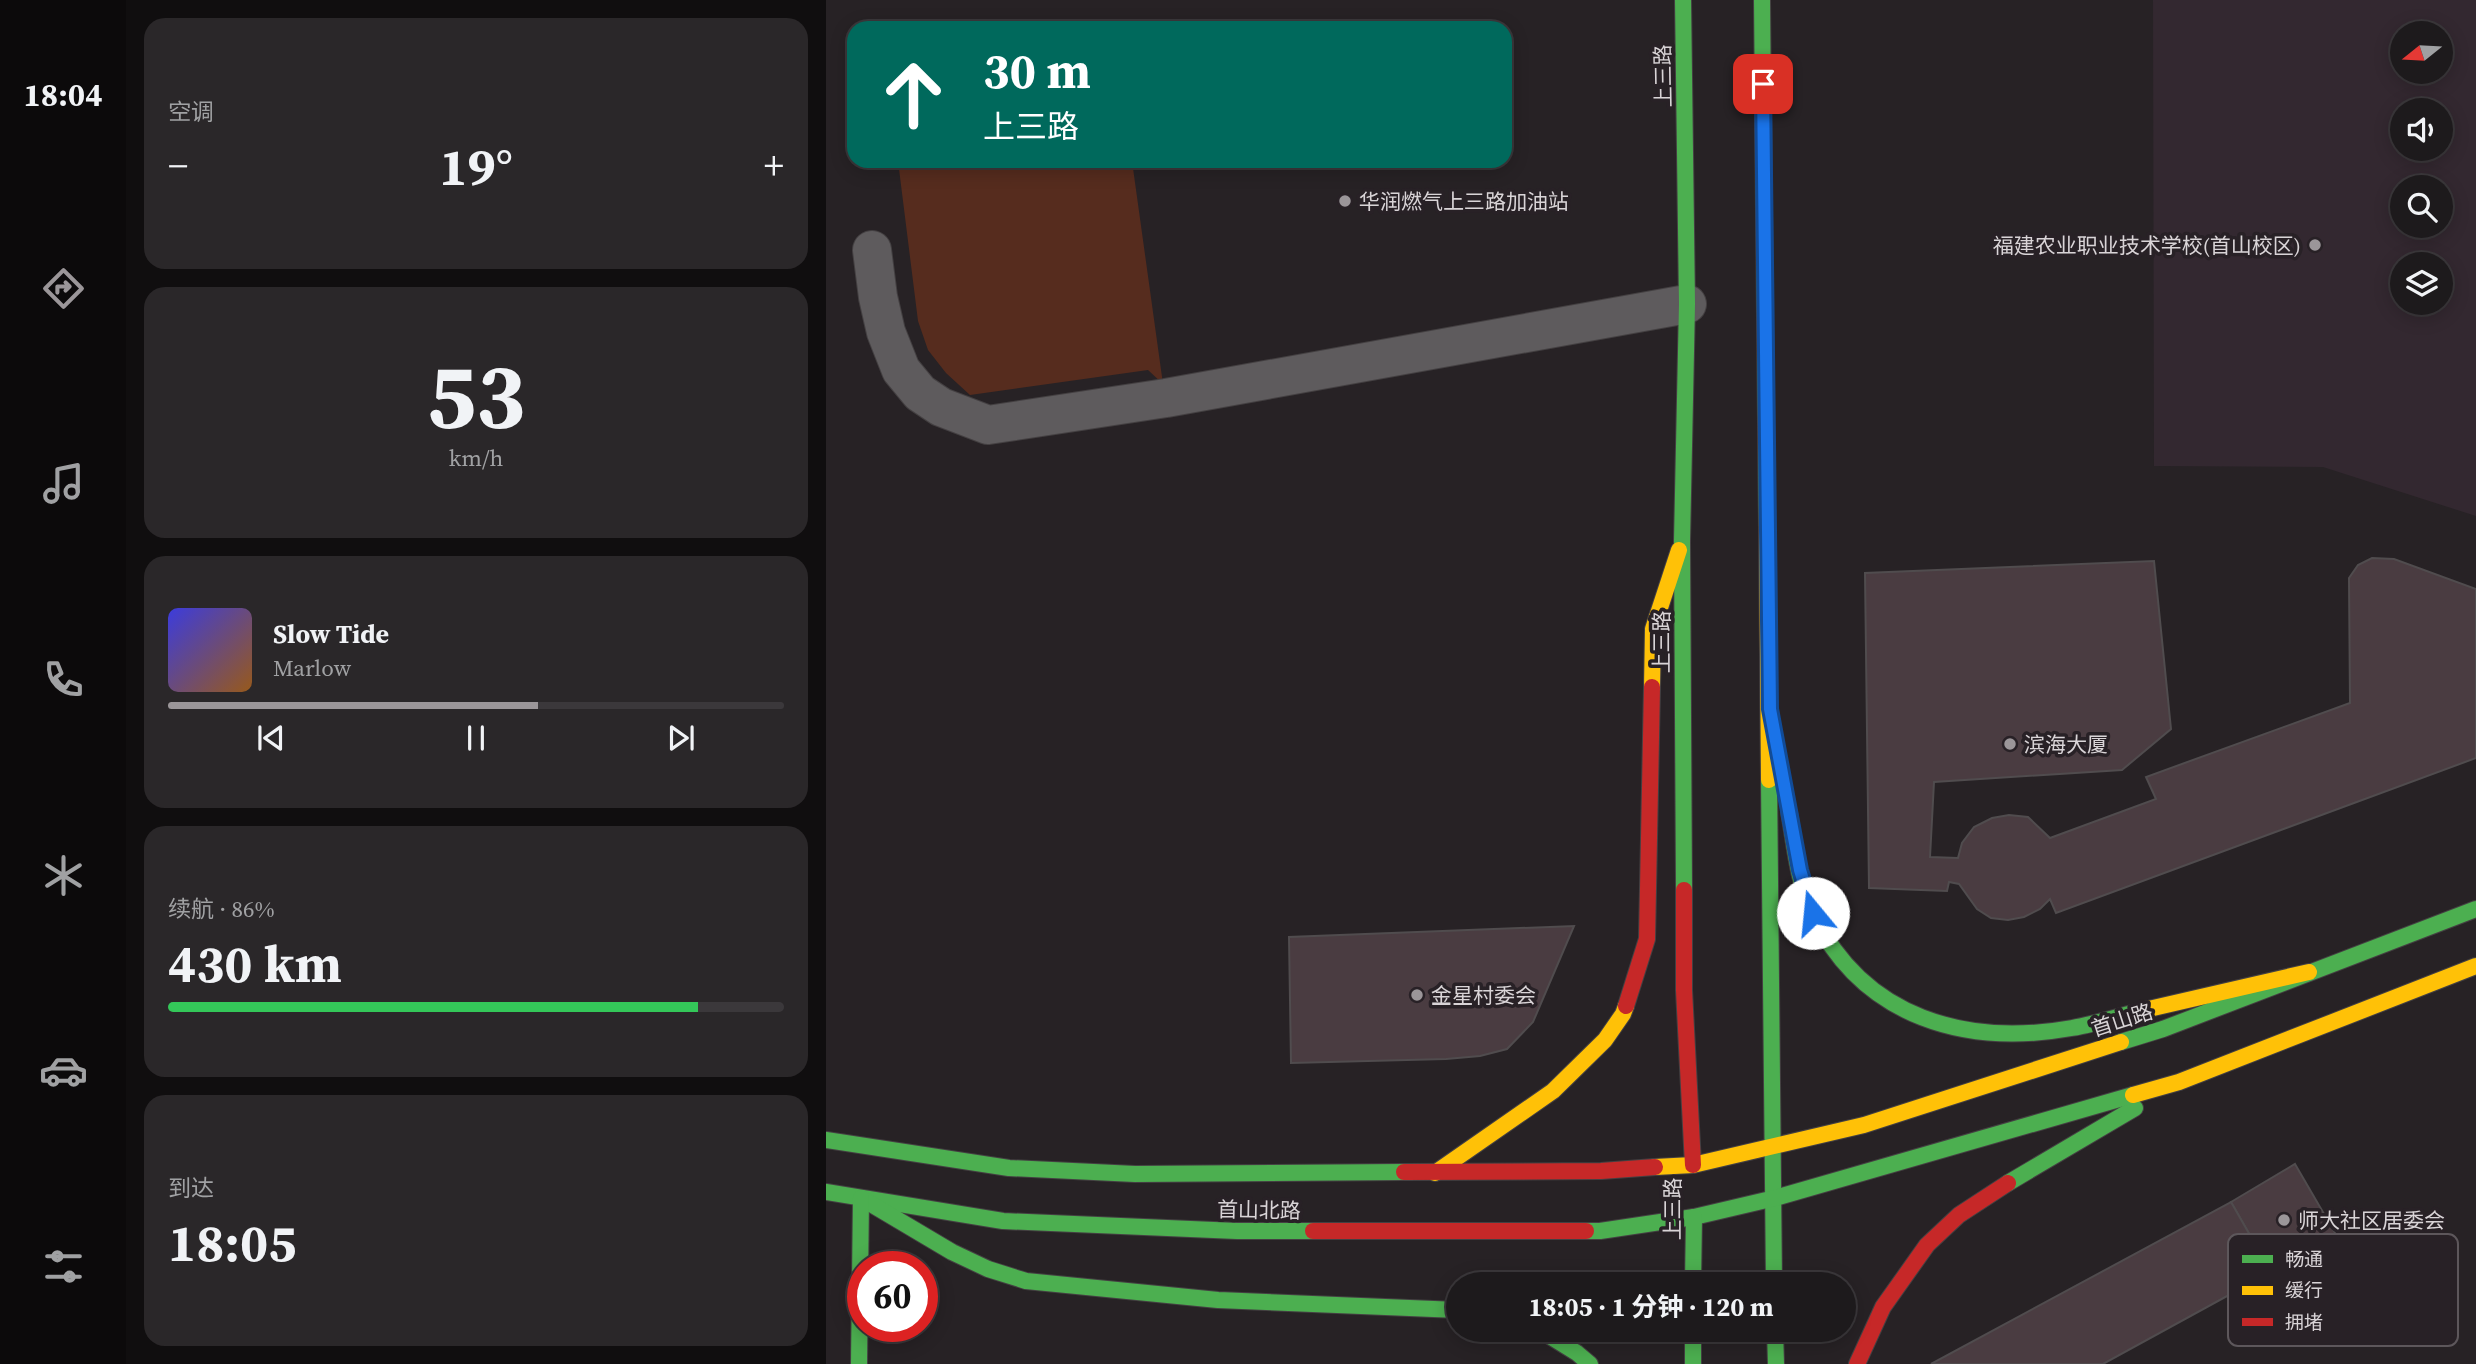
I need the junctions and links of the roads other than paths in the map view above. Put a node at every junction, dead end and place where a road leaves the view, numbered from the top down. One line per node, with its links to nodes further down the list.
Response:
1 (1683, 0): 4 (main road, 上三路)
2 (1762, 0): 6 (main road)
3 (872, 250): 4 (street)
4 (1687, 304): 5 (main road, 上三路)
5 (1682, 541): 13 (main road); 14 (main road, 上三路)
6 (1770, 709): 9 (main road); 12 (main road)
7 (2476, 909): 9 (main road, 首山路)
8 (2476, 966): 10 (main road)
9 (2309, 972): 12 (main road, 首山路)
10 (2179, 1082): 17 (main road); 29 (main road)
11 (826, 1140): 13 (main road, 首山北路)
12 (1773, 1148): 14 (main road, 首山路); 17 (main road)
13 (1435, 1172): 14 (main road, 首山北路)
14 (1693, 1172)
15 (826, 1192): 16 (main road, 首山北路)
16 (861, 1198): 18 (main road, 首山北路); 21 (main road); 25 (main road)
17 (1775, 1198): 18 (main road, 首山北路); 20 (main road)
18 (1694, 1211): 19 (main road, 上三路)
19 (1693, 1272)
20 (1774, 1272)
21 (1446, 1309)
22 (1559, 1342): 26 (main road)
23 (1693, 1342): 27 (main road)
24 (1775, 1342): 28 (main road)
25 (859, 1364)
26 (1590, 1364)
27 (1693, 1364)
28 (1776, 1364)
29 (1857, 1364)

